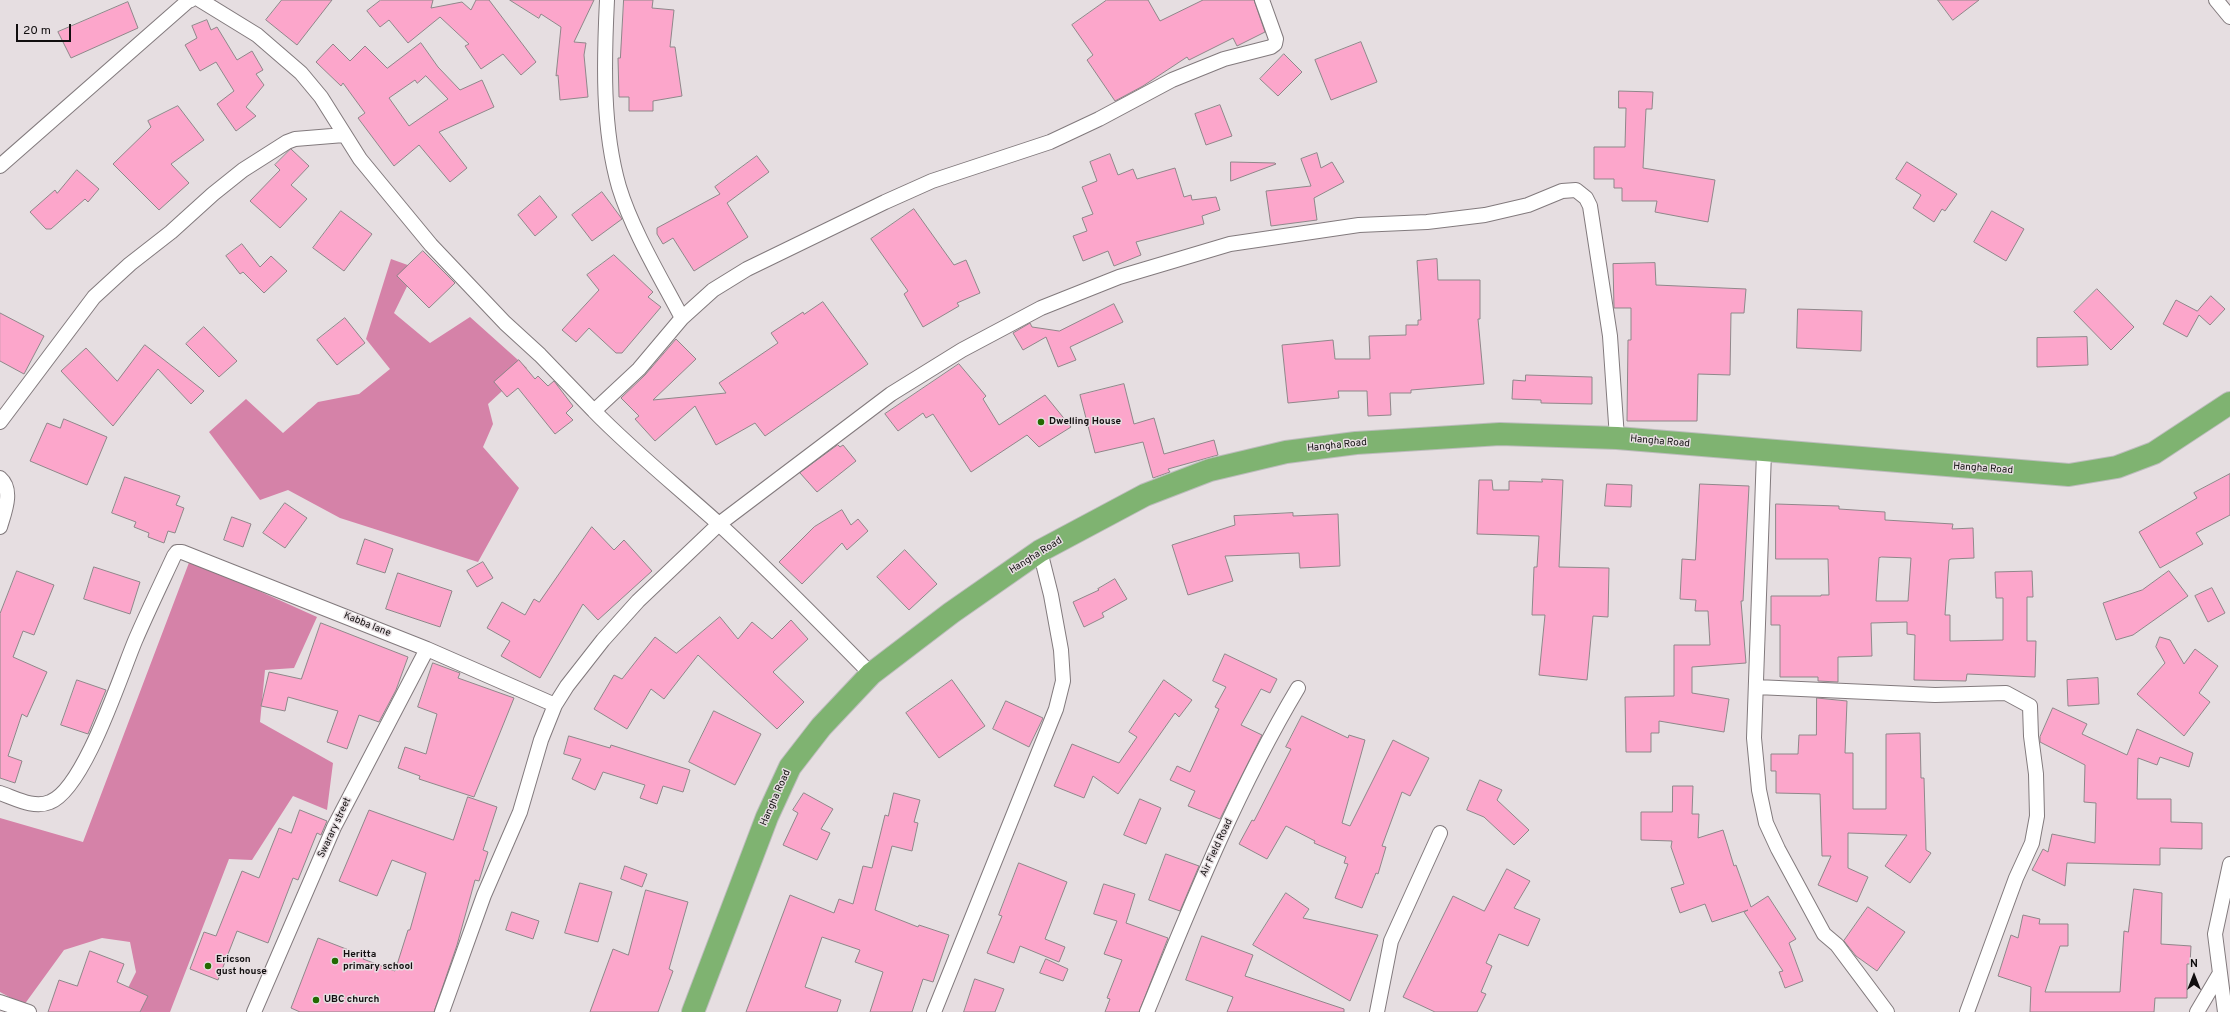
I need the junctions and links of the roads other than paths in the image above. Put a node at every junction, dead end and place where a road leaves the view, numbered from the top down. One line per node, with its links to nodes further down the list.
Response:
1 (191, 0): 8 (street)
2 (200, 0): 7 (street)
3 (607, 0): 9 (street)
4 (1262, 0): 9 (street)
5 (2216, 0): 6 (street)
6 (2230, 17)
7 (344, 136): 11 (street); 12 (street)
8 (0, 166)
9 (682, 318): 11 (street)
10 (2230, 403): 14 (highway, Hangha Road)
11 (594, 411): 16 (street)
12 (0, 422)
13 (1617, 438): 14 (highway, Hangha Road); 16 (street); 18 (highway, Hangha Road)
14 (1764, 452): 21 (street)
15 (0, 478): 17 (street)
16 (719, 524): 20 (street); 23 (street)
17 (0, 527)
18 (1040, 551): 20 (highway, Hangha Road); 33 (street)
19 (427, 649): 23 (street, Kabba lane); 24 (street, Kabba lane); 30 (street, Swarary street)
20 (872, 674): 32 (highway, Hangha Road)
21 (1756, 687): 36 (street); 37 (street)
22 (1298, 688): 34 (street, Air Field Road)
23 (555, 705): 31 (street)
24 (0, 793)
25 (1440, 833): 35 (street)
26 (2230, 864): 27 (street)
27 (2220, 973): 38 (street); 39 (street)
28 (0, 1002): 29 (street)
29 (22, 1011)
30 (254, 1012)
31 (442, 1012)
32 (693, 1012)
33 (934, 1012)
34 (1147, 1012)
35 (1377, 1012)
36 (1887, 1012)
37 (1967, 1012)
38 (2197, 1012)
39 (2225, 1012)

